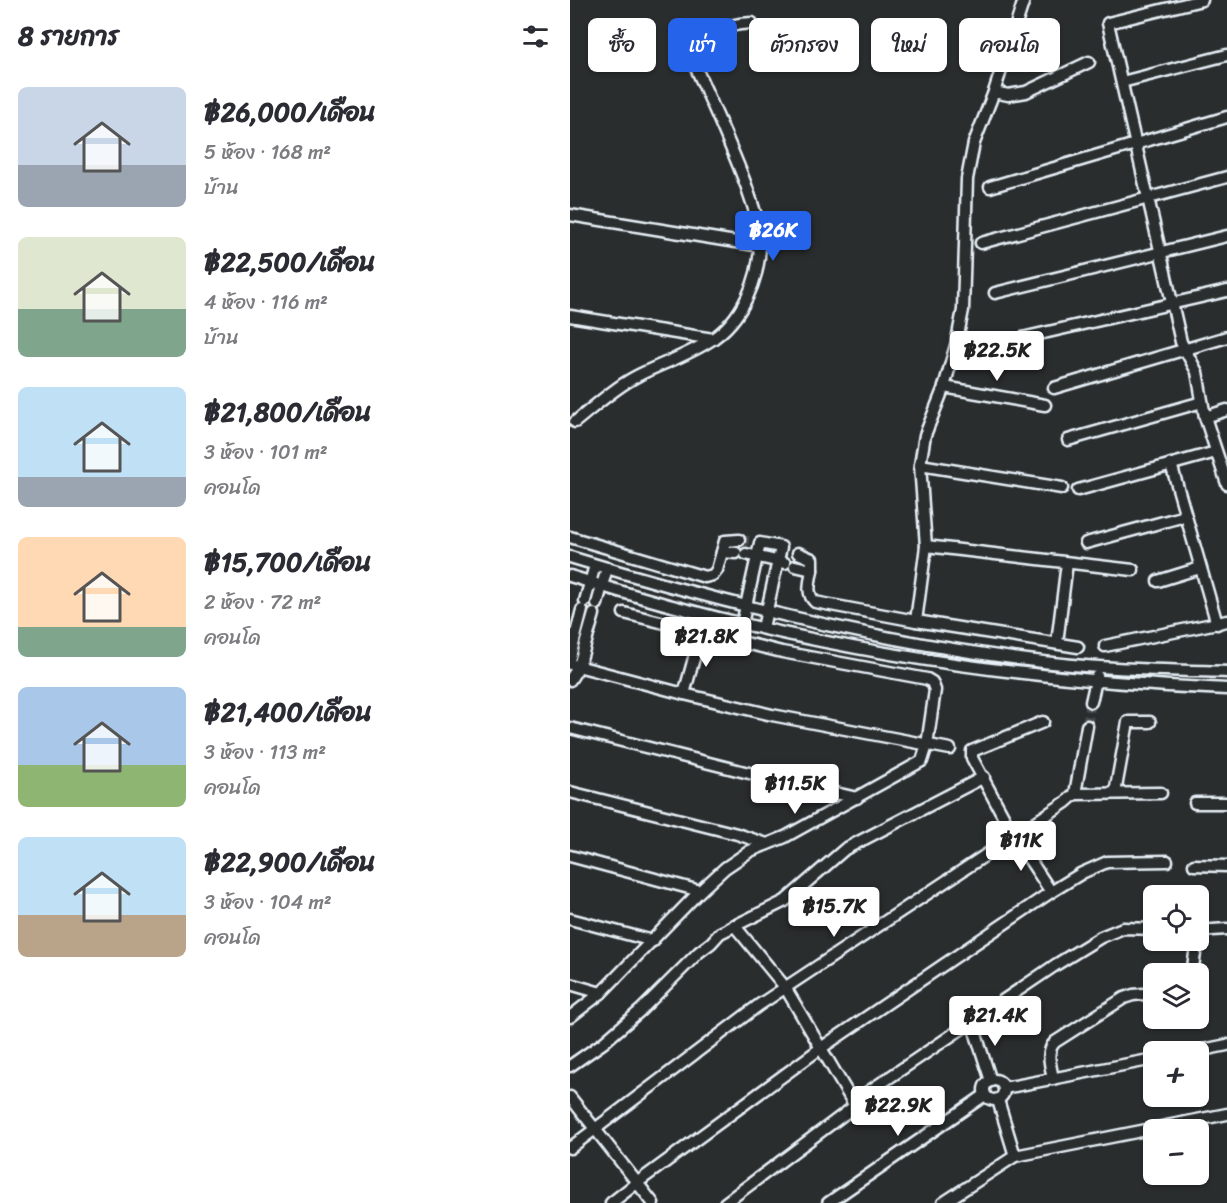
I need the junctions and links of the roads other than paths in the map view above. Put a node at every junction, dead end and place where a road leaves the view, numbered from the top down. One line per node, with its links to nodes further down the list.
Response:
1 (1024, 0): 7 (street)
2 (1202, 0): 6 (street)
3 (749, 23): 16 (street)
4 (1227, 55): 6 (street)
5 (1089, 62): 7 (street)
6 (1122, 82): 9 (street)
7 (994, 92): 26 (street)
8 (1227, 117): 9 (street)
9 (1137, 144): 11 (street); 12 (street)
10 (1227, 177): 12 (street)
11 (990, 187)
12 (1149, 198): 15 (street); 17 (street)
13 (570, 215): 16 (street)
14 (1227, 236): 17 (street)
15 (981, 243)
16 (760, 246): 23 (street)
17 (1162, 252): 19 (street); 20 (street)
18 (1227, 291): 20 (street)
19 (995, 293)
20 (1173, 303): 24 (street); 25 (street)
21 (570, 316): 23 (street)
22 (1227, 337): 25 (street)
23 (713, 339): 32 (street)
24 (1022, 339)
25 (1185, 349): 27 (street); 28 (street)
26 (944, 387): 29 (street); 36 (street)
27 (1054, 388)
28 (1202, 402): 31 (street); 33 (street)
29 (1045, 405)
30 (1227, 410): 31 (street)
31 (1205, 417): 34 (street)
32 (572, 425)
33 (1068, 440)
34 (1216, 452): 35 (street); 37 (street)
35 (1171, 464): 40 (street); 41 (street)
36 (920, 465): 39 (street); 45 (street)
37 (1225, 469): 38 (street)
38 (1227, 484)
39 (1062, 488)
40 (1078, 490)
41 (1185, 516): 44 (street); 54 (street)
42 (570, 537): 47 (street)
43 (760, 543): 46 (street); 47 (street); 48 (street)
44 (1086, 543)
45 (926, 546): 51 (street); 67 (street)
46 (789, 550): 50 (street); 55 (street)
47 (722, 552): 48 (street)
48 (746, 555): 50 (street); 61 (street)
49 (570, 557): 52 (street)
50 (786, 563): 55 (street); 63 (street)
51 (1067, 563): 56 (street); 72 (street)
52 (596, 565): 53 (street); 58 (street)
53 (607, 568): 60 (street); 61 (street)
54 (1200, 568): 59 (street); 68 (street)
55 (812, 570): 67 (street)
56 (1133, 570)
57 (570, 576): 58 (street)
58 (590, 582): 60 (street); 62 (street)
59 (1158, 582)
60 (602, 586): 64 (street); 69 (street)
61 (745, 607): 63 (street); 69 (street)
62 (582, 610): 64 (street); 75 (street)
63 (767, 612): 70 (street); 76 (street)
64 (595, 613): 77 (street)
65 (624, 613): 71 (street)
66 (1227, 613): 68 (street)
67 (916, 621): 72 (street)
68 (1224, 621): 73 (street)
69 (742, 624): 70 (street)
70 (763, 628): 79 (street)
71 (701, 633): 81 (street); 87 (street)
72 (1057, 643): 74 (street)
73 (1105, 646)
74 (1078, 647)
75 (570, 657)
76 (1100, 667): 78 (street); 79 (street)
77 (572, 672): 81 (street)
78 (1227, 672)
79 (1096, 681): 80 (street); 82 (street)
80 (1227, 689)
81 (684, 694): 87 (street)
82 (1091, 702)
83 (1043, 722): 89 (street)
84 (1150, 722): 91 (street)
85 (1087, 726): 93 (street)
86 (570, 728): 94 (street)
87 (927, 745): 88 (street); 94 (street)
88 (950, 749)
89 (984, 777): 97 (street); 106 (street)
90 (570, 792): 98 (street)
91 (1115, 793): 92 (street); 93 (street)
92 (1161, 793)
93 (1075, 794): 97 (street)
94 (857, 798): 98 (street)
95 (1194, 803): 96 (street)
96 (1227, 803)
97 (1014, 836): 104 (street); 112 (street)
98 (767, 844): 103 (street)
99 (570, 855): 103 (street)
100 (1167, 861): 104 (street)
101 (1194, 865): 102 (street)
102 (1227, 866)
103 (700, 891): 110 (street)
104 (1051, 892): 118 (street)
105 (570, 919): 110 (street)
106 (734, 925): 112 (street); 121 (street)
107 (1143, 929): 116 (street)
108 (1227, 929): 109 (street)
109 (1209, 931)
110 (653, 941): 113 (street)
111 (570, 984): 113 (street)
112 (785, 987): 118 (street); 130 (street)
113 (601, 993): 115 (street)
114 (1143, 994): 122 (street)
115 (570, 1017)
116 (972, 1022): 123 (street); 125 (street)
117 (1227, 1045): 119 (street)
118 (821, 1048): 133 (street); 136 (street)
119 (1209, 1049)
120 (1143, 1061): 122 (street)
121 (570, 1066)
122 (1053, 1079): 124 (street)
123 (991, 1081): 124 (street); 126 (street)
124 (1004, 1088): 128 (street)
125 (865, 1094)
126 (985, 1095): 128 (street); 137 (street)
127 (570, 1097): 130 (street)
128 (998, 1100): 132 (street)
129 (1227, 1114): 132 (street)
130 (596, 1129): 131 (street); 133 (street)
131 (570, 1148)
132 (1015, 1156): 138 (street)
133 (638, 1182): 134 (street); 135 (street)
134 (611, 1203)
135 (653, 1203)
136 (726, 1203)
137 (828, 1203)
138 (943, 1203)

